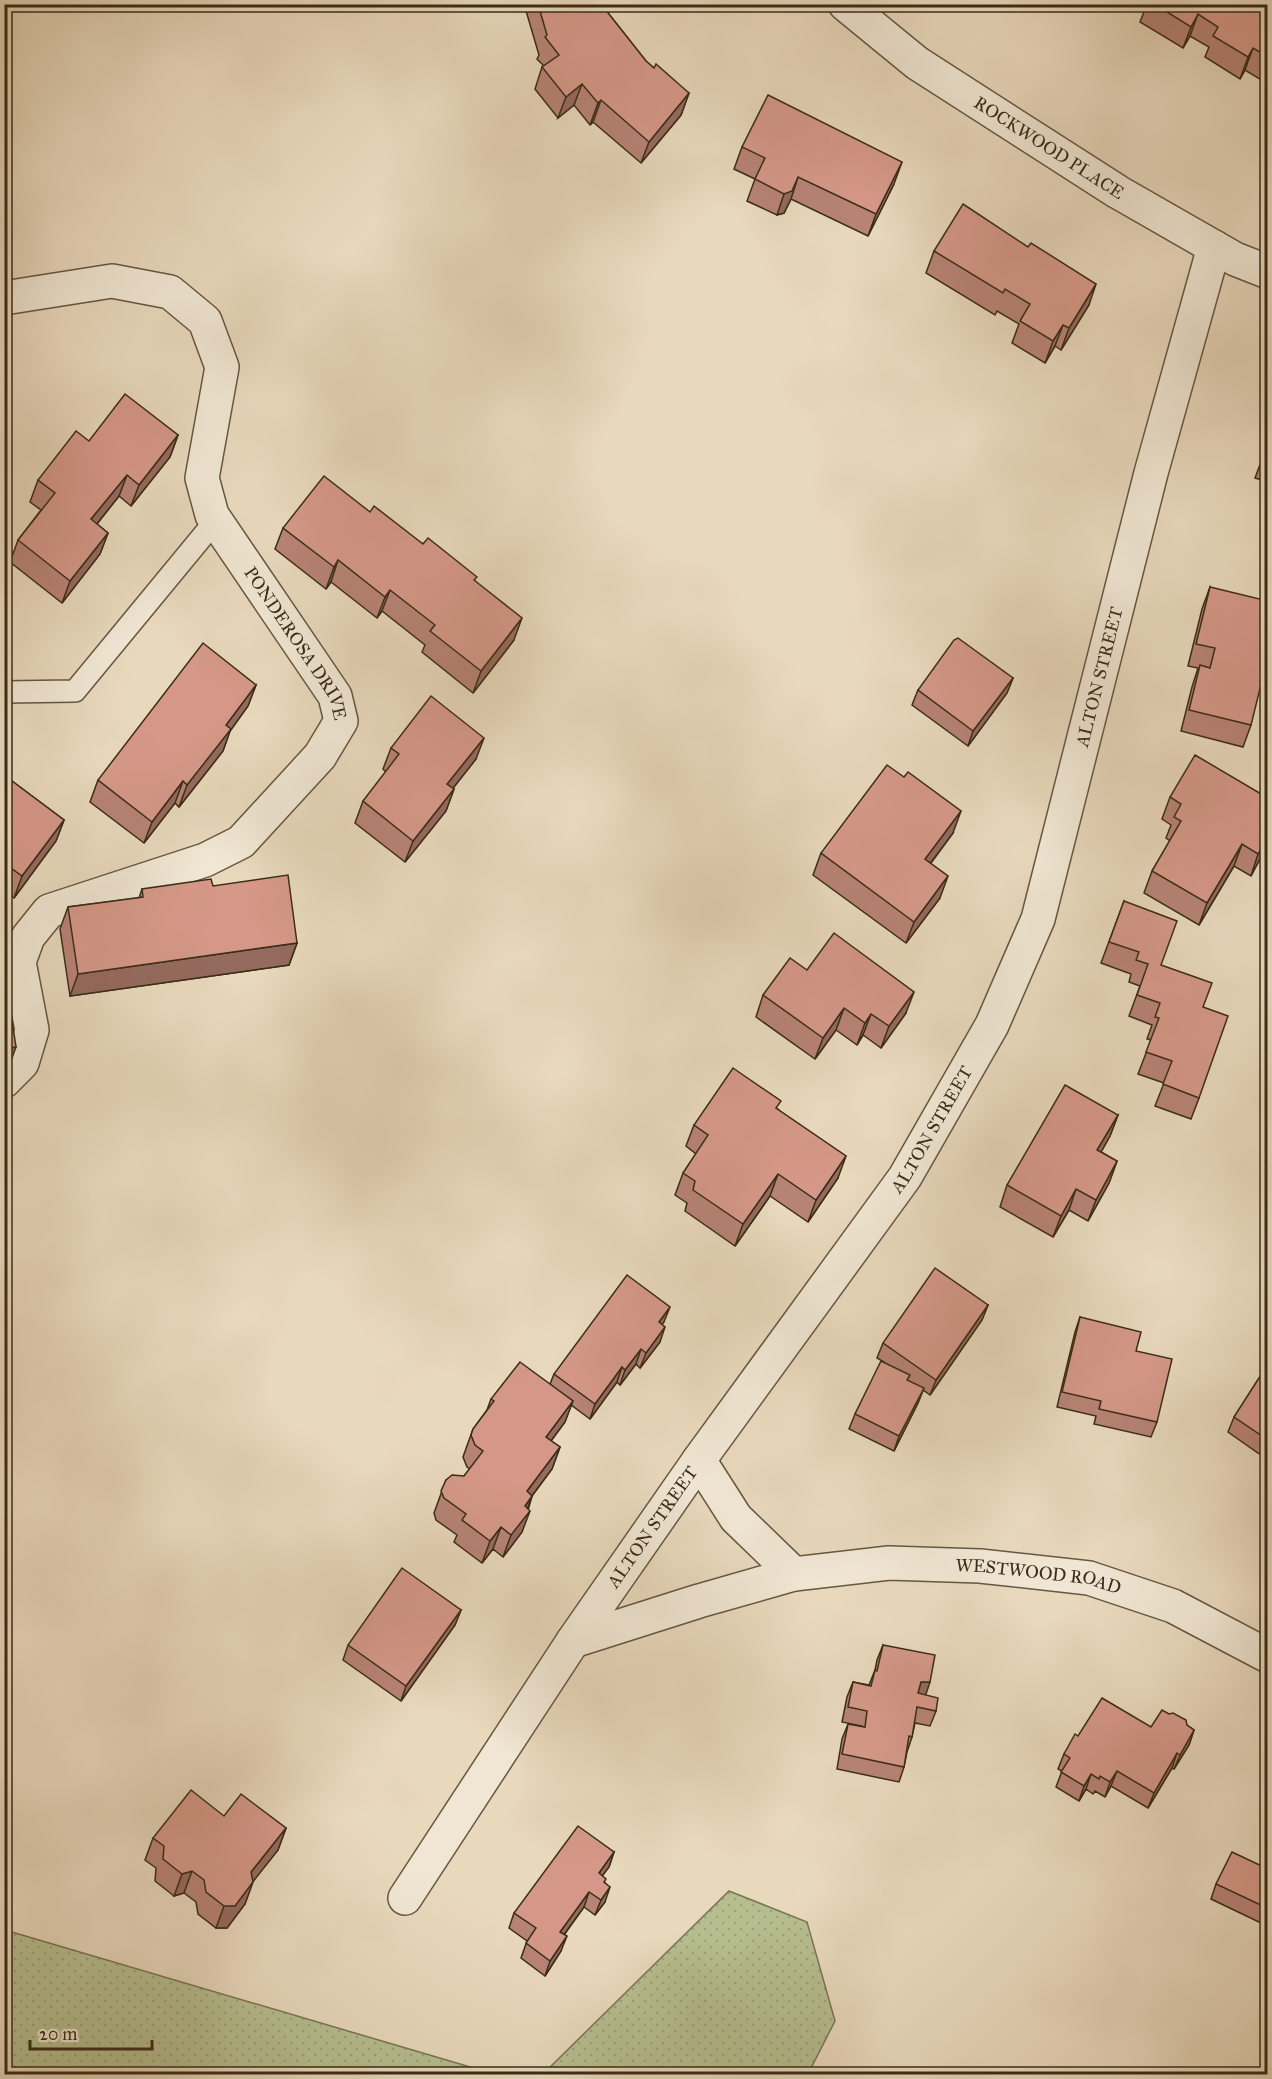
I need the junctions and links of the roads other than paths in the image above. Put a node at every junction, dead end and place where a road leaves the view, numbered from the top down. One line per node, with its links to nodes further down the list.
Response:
1 (845, 4): 2 (street, ROCKWOOD PLACE)
2 (1214, 248): 3 (street, ROCKWOOD PLACE); 8 (street, ALTON STREET)
3 (1268, 272)
4 (4, 298): 5 (street, PONDEROSA DRIVE)
5 (216, 520): 6 (lane); 7 (street, PONDEROSA DRIVE)
6 (4, 692)
7 (4, 1081)
8 (699, 1460): 9 (street); 10 (street, ALTON STREET)
9 (794, 1574): 10 (street, WESTWOOD ROAD); 11 (street, WESTWOOD ROAD)
10 (573, 1641): 12 (street, ALTON STREET)
11 (1268, 1656)
12 (405, 1898)

